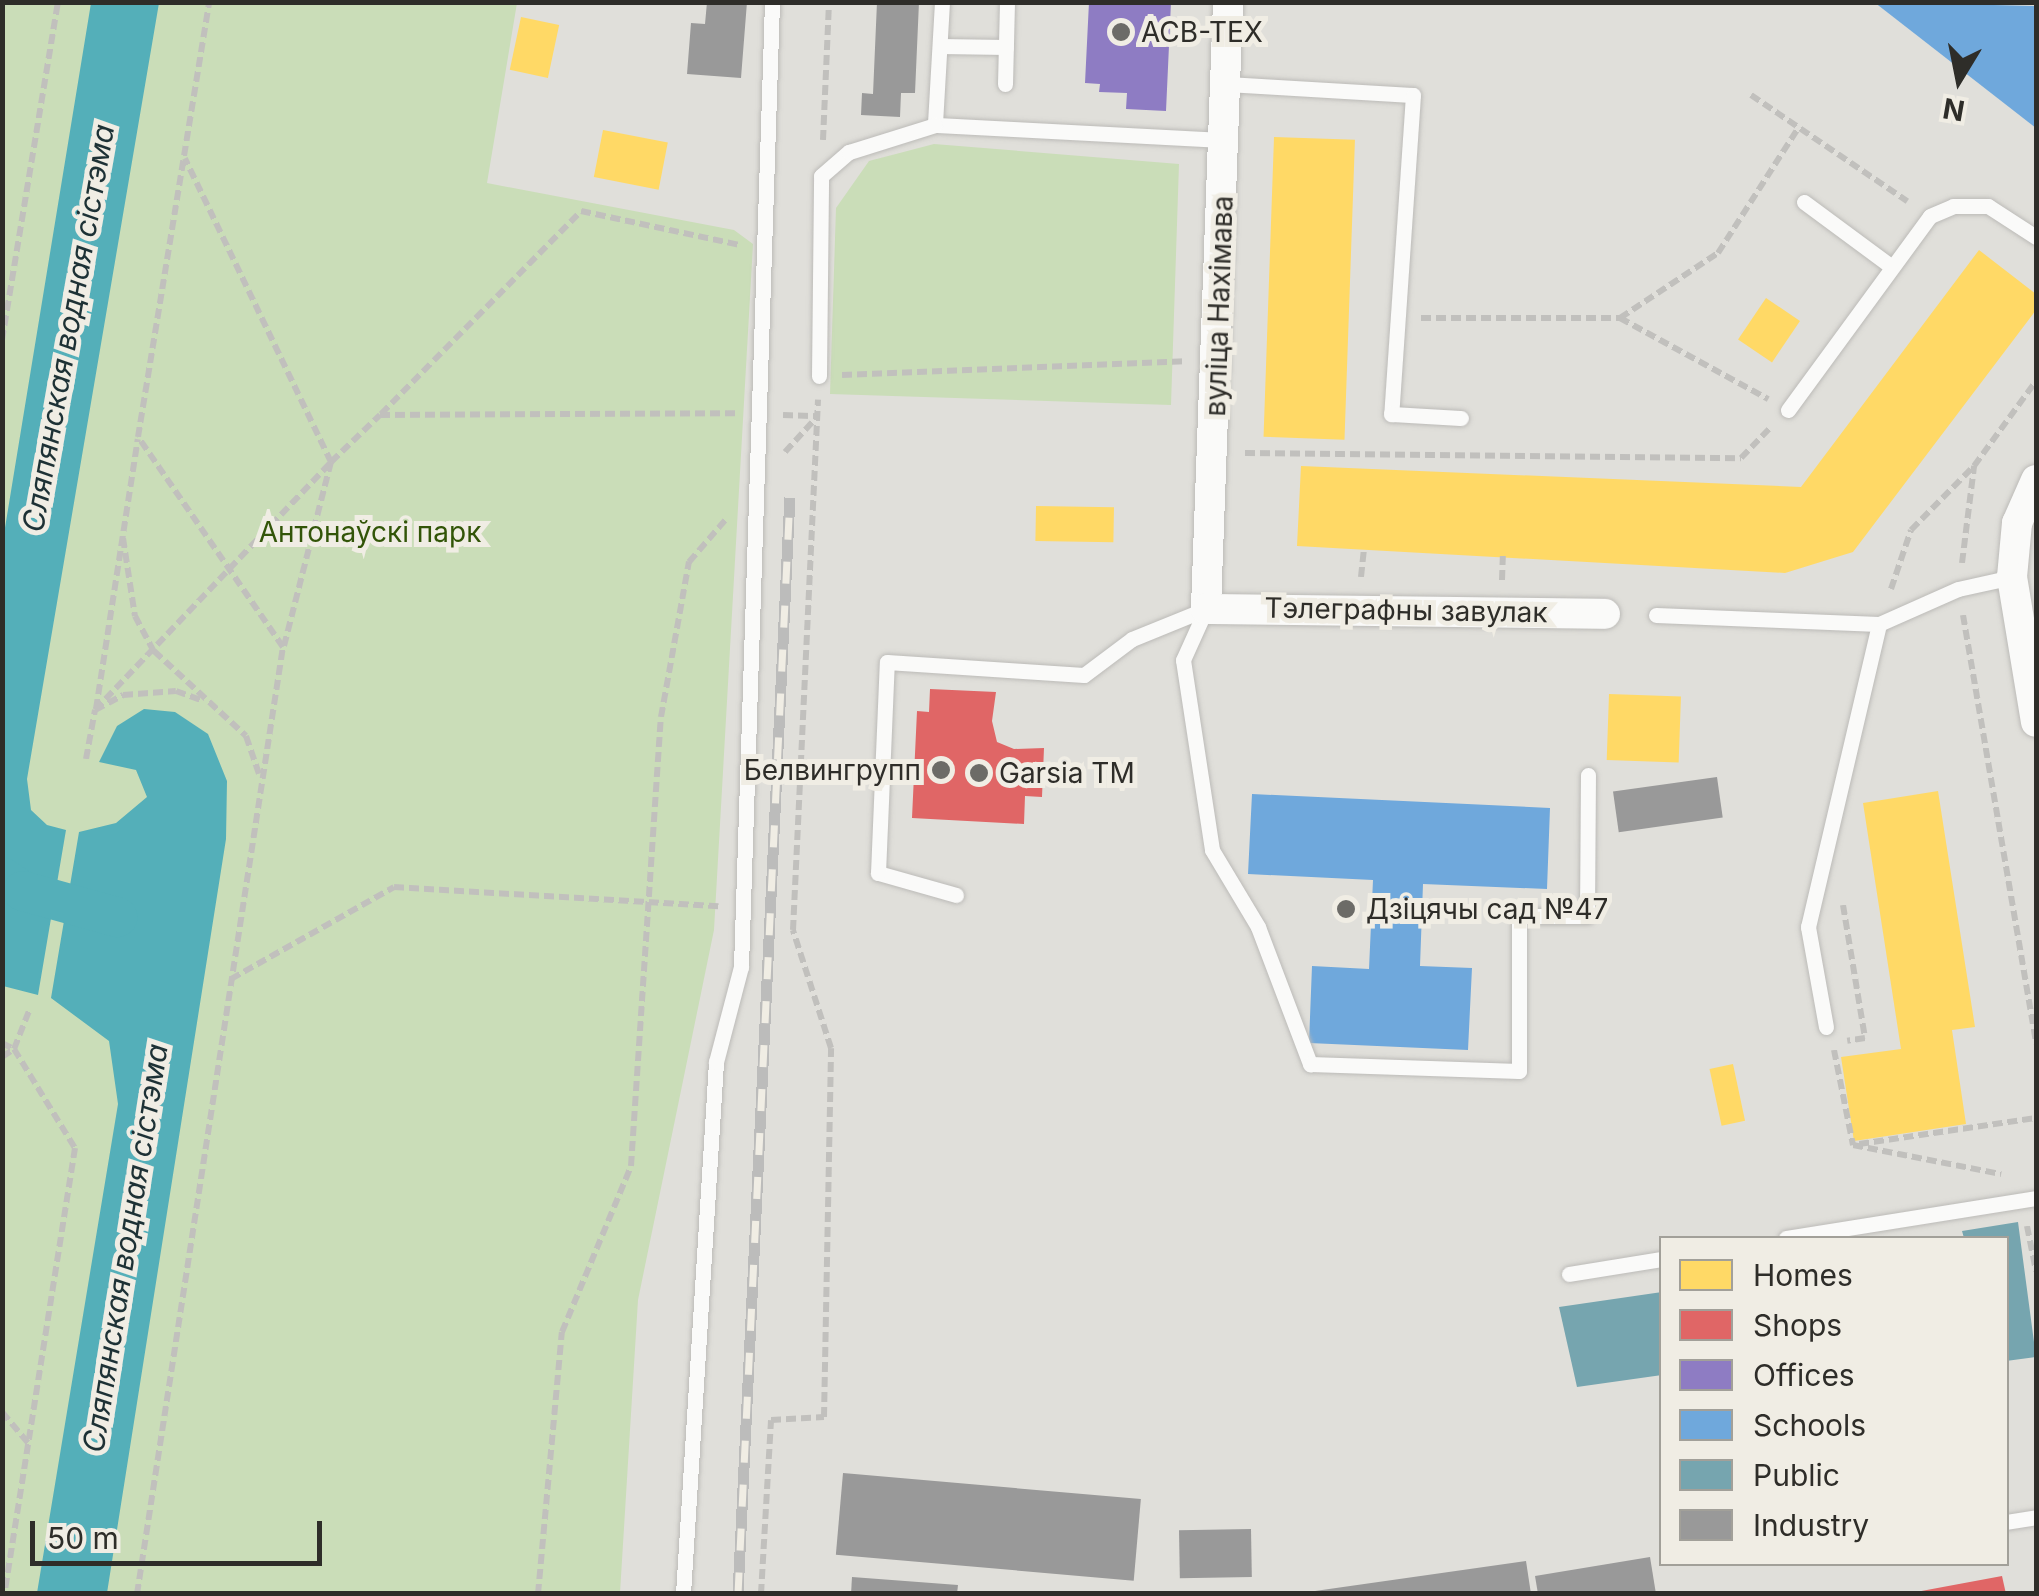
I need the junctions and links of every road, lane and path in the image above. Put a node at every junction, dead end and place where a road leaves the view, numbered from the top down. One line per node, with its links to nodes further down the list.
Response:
1 (58, 2): 25 (path)
2 (209, 2): 16 (path)
3 (772, 2): 21 (lane)
4 (829, 2): 17 (path)
5 (942, 2): 8 (lane)
6 (1007, 2): 9 (lane)
7 (1228, 2): 11 (street, вуліца Нахімава)
8 (940, 46): 9 (lane); 13 (lane)
9 (1006, 47): 10 (lane)
10 (1005, 84)
11 (1226, 84): 15 (street, вуліца Нахімава); 23 (lane)
12 (1752, 95): 14 (path)
13 (936, 124): 15 (lane); 17 (lane)
14 (1799, 127): 19 (path); 24 (path)
15 (1225, 140): 26 (street, вуліца Нахімава)
16 (184, 155): 34 (path); 36 (path)
17 (821, 176): 27 (lane)
18 (1804, 202): 22 (lane)
19 (1930, 216): 20 (lane); 22 (lane)
20 (2036, 237)
21 (762, 250): 30 (lane); 31 (path)
22 (1892, 268): 29 (lane)
23 (1400, 318): 24 (path); 33 (lane)
24 (1620, 318): 29 (path)
25 (2, 340)
26 (1216, 360): 27 (path); 35 (street, вуліца Нахімава)
27 (820, 376): 32 (path)
28 (2036, 380): 37 (path)
29 (1788, 410): 35 (path)
30 (757, 414): 31 (path); 39 (lane)
31 (380, 415): 36 (path)
32 (818, 416): 39 (path); 84 (path)
33 (1461, 418)
34 (138, 437): 40 (path); 41 (path)
35 (1213, 455): 44 (street, вуліца Нахімава)
36 (331, 462): 41 (path); 50 (path)
37 (1974, 466): 43 (path); 49 (path)
38 (2036, 480): 42 (street)
39 (756, 485): 60 (path); 61 (lane)
40 (123, 538): 51 (path); 53 (path)
41 (229, 576): 50 (path); 51 (path)
42 (2012, 577): 43 (lane); 54 (street)
43 (1958, 590): 47 (path); 49 (lane)
44 (1206, 609): 45 (street, Тэлеграфны завулак); 56 (lane); 59 (lane)
45 (1606, 614)
46 (1656, 615): 49 (lane)
47 (1963, 616): 48 (path); 66 (path)
48 (1947, 619)
49 (1880, 624): 64 (lane)
50 (283, 647): 57 (path)
51 (154, 651): 52 (path); 53 (path)
52 (208, 703): 53 (path); 57 (path)
53 (96, 710): 55 (path)
54 (2036, 722)
55 (86, 759)
56 (1588, 775)
57 (260, 780): 62 (path)
58 (1841, 890): 70 (path)
59 (956, 894)
60 (647, 902): 61 (path); 62 (path); 82 (path)
61 (743, 907): 83 (lane)
62 (230, 980): 81 (path)
63 (30, 1011): 67 (path)
64 (1826, 1028)
65 (2, 1044): 67 (path)
66 (2036, 1044)
67 (14, 1049): 68 (path); 77 (path)
68 (2, 1057)
69 (2036, 1118): 70 (path)
70 (1853, 1145): 71 (path)
71 (2029, 1199): 72 (lane); 74 (path)
72 (1798, 1236)
73 (1659, 1259): 75 (lane)
74 (2036, 1272)
75 (1569, 1274)
76 (2, 1412): 77 (path)
77 (29, 1444): 80 (path)
78 (2036, 1517): 79 (lane)
79 (2009, 1522)
80 (4, 1594)
81 (137, 1594)
82 (538, 1594)
83 (683, 1594)
84 (762, 1594)

